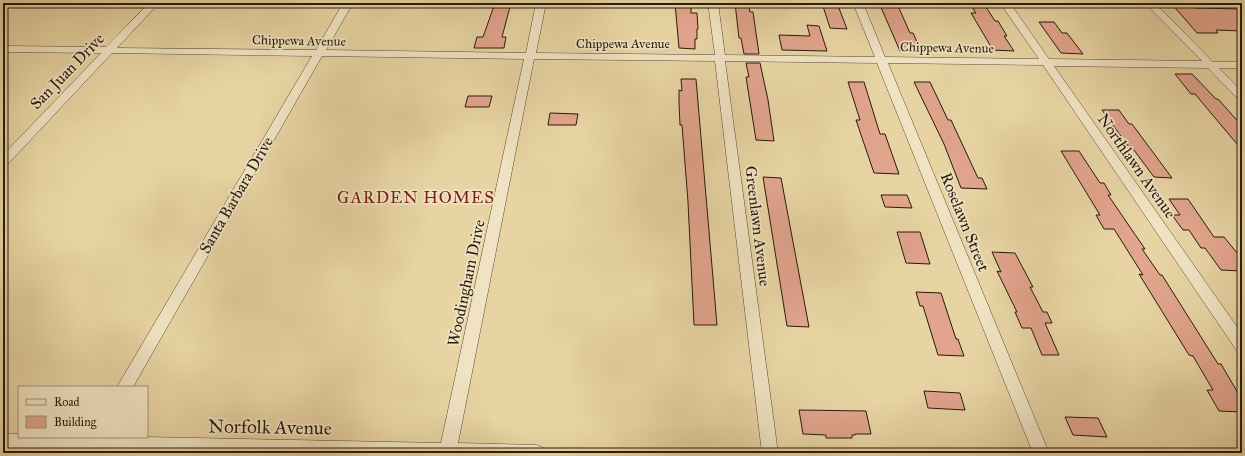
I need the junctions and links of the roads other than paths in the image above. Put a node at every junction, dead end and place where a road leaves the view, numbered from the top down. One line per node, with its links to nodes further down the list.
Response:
1 (154, 3): 9 (street, San Juan Drive)
2 (348, 3): 10 (street, Santa Barbara Drive)
3 (541, 3): 11 (street, Woodingham Drive)
4 (712, 3): 12 (street, Greenlawn Avenue)
5 (858, 3): 13 (street, Roselawn Street)
6 (1005, 3): 14 (street, Northlawn Avenue)
7 (1150, 3): 15 (street)
8 (3, 49): 9 (street, Chippewa Avenue)
9 (110, 50): 10 (street, Chippewa Avenue); 18 (street, San Juan Drive)
10 (318, 54): 11 (street, Chippewa Avenue); 20 (street, Santa Barbara Drive)
11 (530, 57): 12 (street, Chippewa Avenue); 23 (street, Woodingham Drive)
12 (719, 58): 13 (street, Chippewa Avenue); 25 (street, Greenlawn Avenue)
13 (881, 60): 14 (street, Chippewa Avenue); 26 (street, Roselawn Street)
14 (1046, 62): 15 (street, Chippewa Avenue); 19 (street, Northlawn Avenue)
15 (1210, 65): 16 (street, Chippewa Avenue); 17 (street)
16 (1242, 65)
17 (1242, 97)
18 (3, 162)
19 (1242, 346)
20 (126, 386)
21 (3, 442): 22 (street, Norfolk Avenue)
22 (91, 445): 23 (street, Norfolk Avenue)
23 (448, 452): 24 (street, Norfolk Avenue)
24 (536, 453)
25 (770, 453)
26 (1041, 453)

